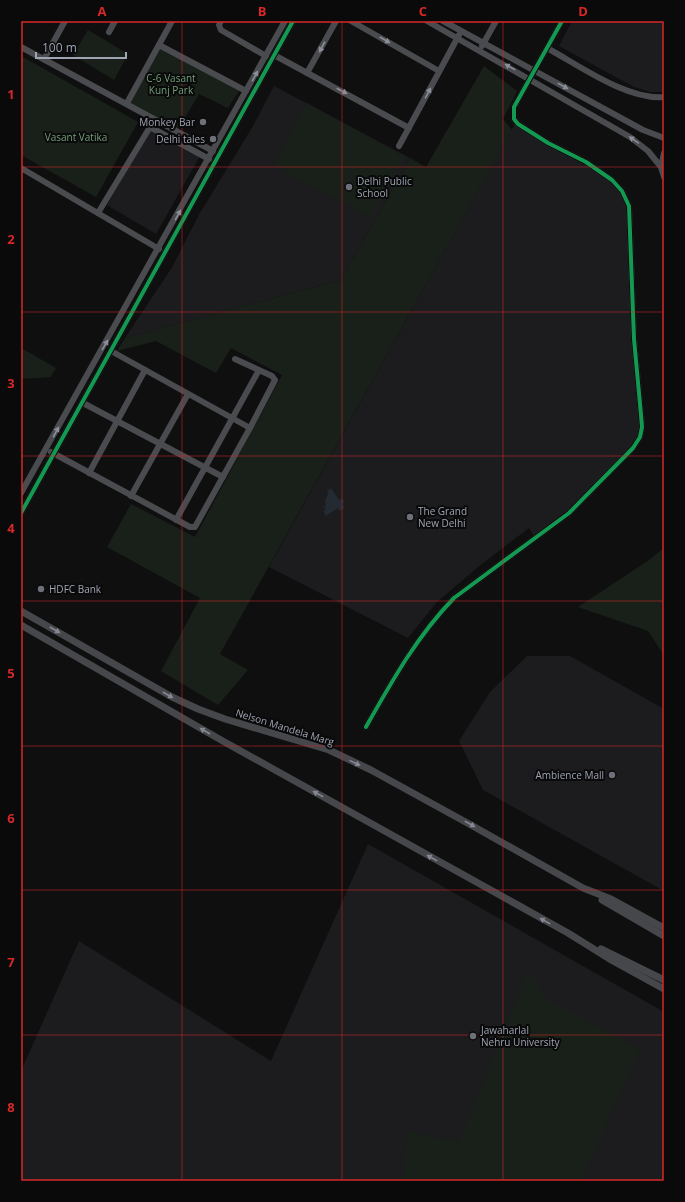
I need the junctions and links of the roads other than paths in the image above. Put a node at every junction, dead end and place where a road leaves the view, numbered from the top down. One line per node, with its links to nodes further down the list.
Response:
1 (65, 21): 24 (street)
2 (115, 21): 15 (street)
3 (172, 21): 18 (street)
4 (221, 21): 22 (street)
5 (285, 21): 22 (street)
6 (293, 21): 23 (street)
7 (336, 21): 27 (street, one-way to 27)
8 (351, 21): 25 (street, one-way to 25)
9 (427, 21): 16 (street)
10 (442, 21): 13 (street)
11 (496, 21): 17 (street)
12 (562, 21): 20 (street)
13 (452, 23): 14 (street)
14 (460, 31): 16 (street); 17 (street)
15 (109, 32)
16 (457, 38): 21 (street); 25 (street)
17 (483, 43): 21 (street); 26 (street)
18 (159, 45): 29 (street); 31 (street)
19 (21, 47): 24 (street)
20 (547, 48): 26 (street); 30 (street)
21 (480, 50): 28 (street, one-way to 21)
22 (266, 56): 29 (street, one-way to 22)
23 (274, 56): 27 (street); 43 (street)
24 (44, 59): 31 (street)
25 (439, 71): 32 (street, one-way to 25)
26 (535, 71): 28 (street); 33 (street, one-way to 33)
27 (307, 73): 32 (street, one-way to 32)
28 (531, 79): 38 (street, one-way to 28); 66 (street)
29 (246, 91): 35 (street)
30 (664, 97)
31 (127, 103): 35 (street)
32 (409, 128): 34 (street)
33 (664, 138)
34 (399, 146)
35 (213, 151): 37 (street)
36 (664, 153): 38 (street)
37 (209, 159): 41 (street); 42 (street, one-way to 37)
38 (661, 167): 40 (street)
39 (21, 168): 41 (street)
40 (664, 176)
41 (98, 213): 42 (street)
42 (159, 249): 47 (street, one-way to 42)
43 (111, 351): 45 (street); 48 (street)
44 (235, 359): 46 (street)
45 (145, 370): 49 (street); 52 (street)
46 (259, 370): 51 (street); 53 (street)
47 (85, 379): 48 (street); 55 (street, one-way to 47)
48 (94, 381): 50 (street)
49 (188, 394): 51 (street); 54 (street)
50 (83, 403): 52 (street); 56 (street)
51 (232, 418): 53 (street); 57 (street)
52 (117, 421): 54 (street); 58 (street)
53 (250, 428): 59 (street)
54 (160, 444): 57 (street); 61 (street)
55 (46, 450): 56 (street); 60 (street)
56 (54, 454): 58 (street); 62 (street)
57 (205, 467): 59 (street); 63 (street)
58 (89, 473): 61 (street)
59 (223, 477): 63 (street)
60 (21, 493)
61 (131, 496): 63 (street)
62 (21, 513)
63 (176, 520)
64 (21, 611): 67 (main road, Nelson Mandela Marg, one-way to 67)
65 (21, 626): 69 (main road, one-way to 65)
66 (366, 727)
67 (583, 888): 68 (main road, Nelson Mandela Marg); 70 (main road, Nelson Mandela Marg)
68 (664, 928)
69 (568, 933): 71 (main road); 72 (main road)
70 (664, 936)
71 (664, 980)
72 (664, 989)

